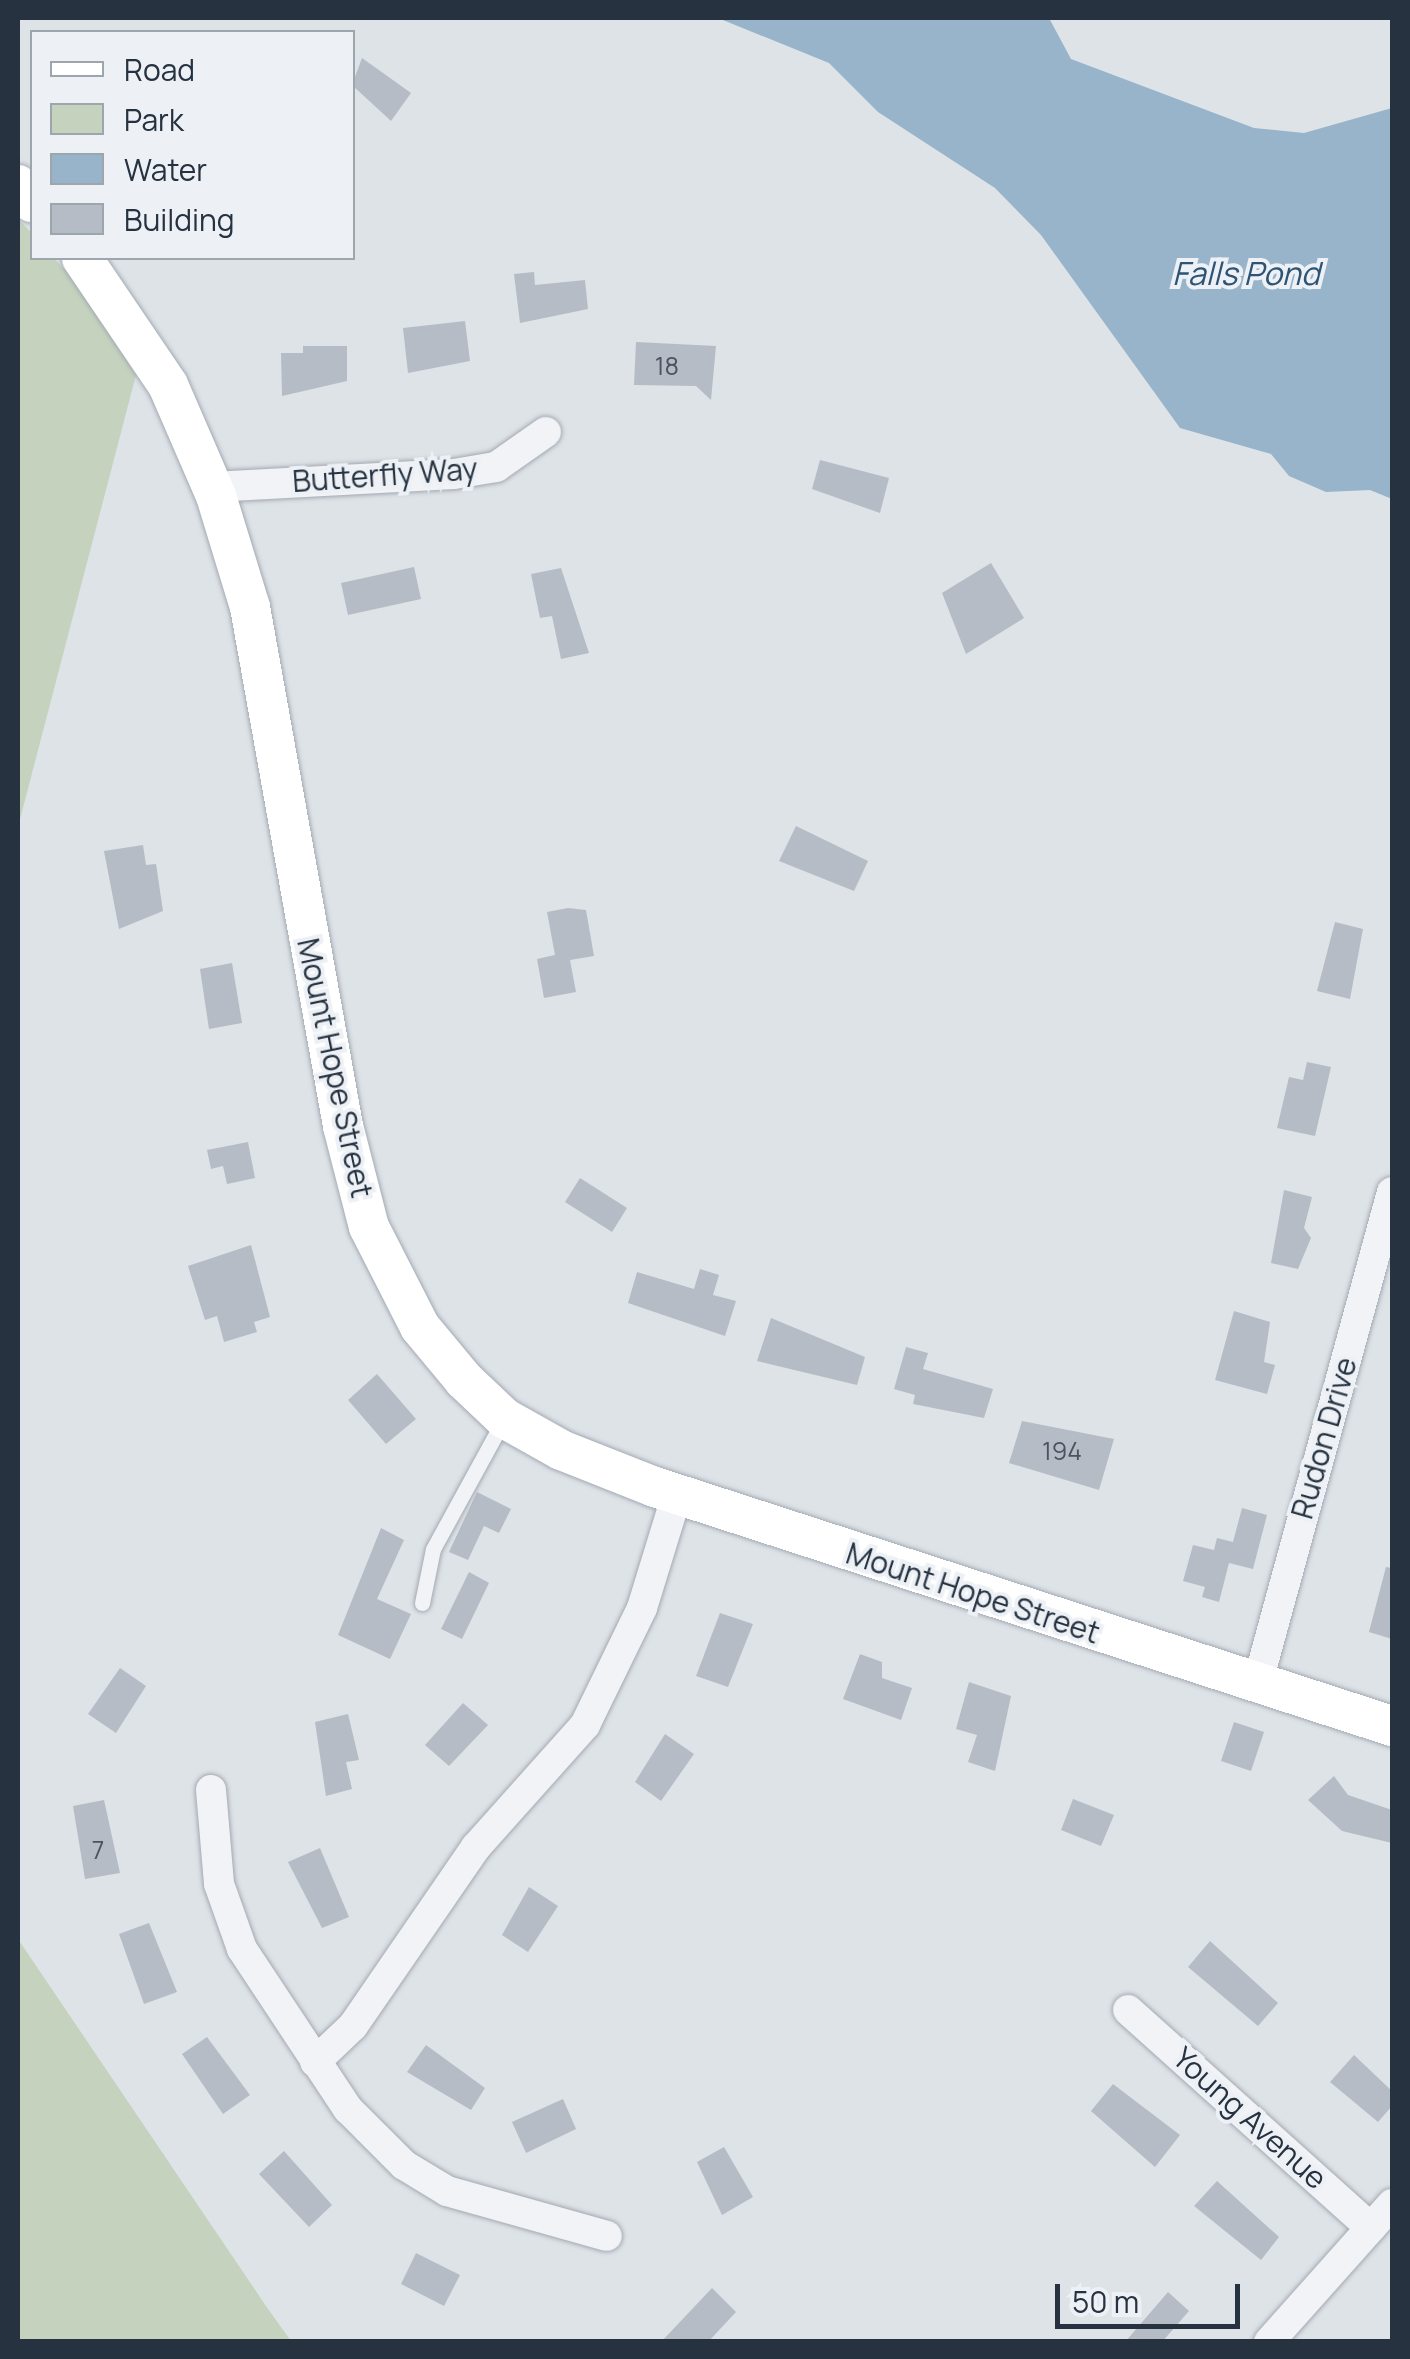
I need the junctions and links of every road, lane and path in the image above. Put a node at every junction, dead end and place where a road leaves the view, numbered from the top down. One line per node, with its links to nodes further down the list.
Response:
1 (83, 260): 3 (street, Mount Hope Street)
2 (546, 432): 3 (street, Butterfly Way)
3 (212, 487): 6 (street, Mount Hope Street)
4 (1392, 1192): 5 (street, Rudon Drive)
5 (1380, 1292): 9 (street, Rudon Drive)
6 (504, 1418): 7 (street, Mount Hope Street); 8 (lane)
7 (678, 1494): 9 (street, Mount Hope Street); 13 (street)
8 (422, 1603)
9 (1257, 1685): 10 (street, Mount Hope Street)
10 (1392, 1726)
11 (211, 1790): 13 (street)
12 (1128, 2010): 15 (street, Young Avenue)
13 (315, 2062): 16 (street)
14 (1392, 2204): 15 (street)
15 (1371, 2228): 17 (street)
16 (607, 2236)
17 (1269, 2342)

